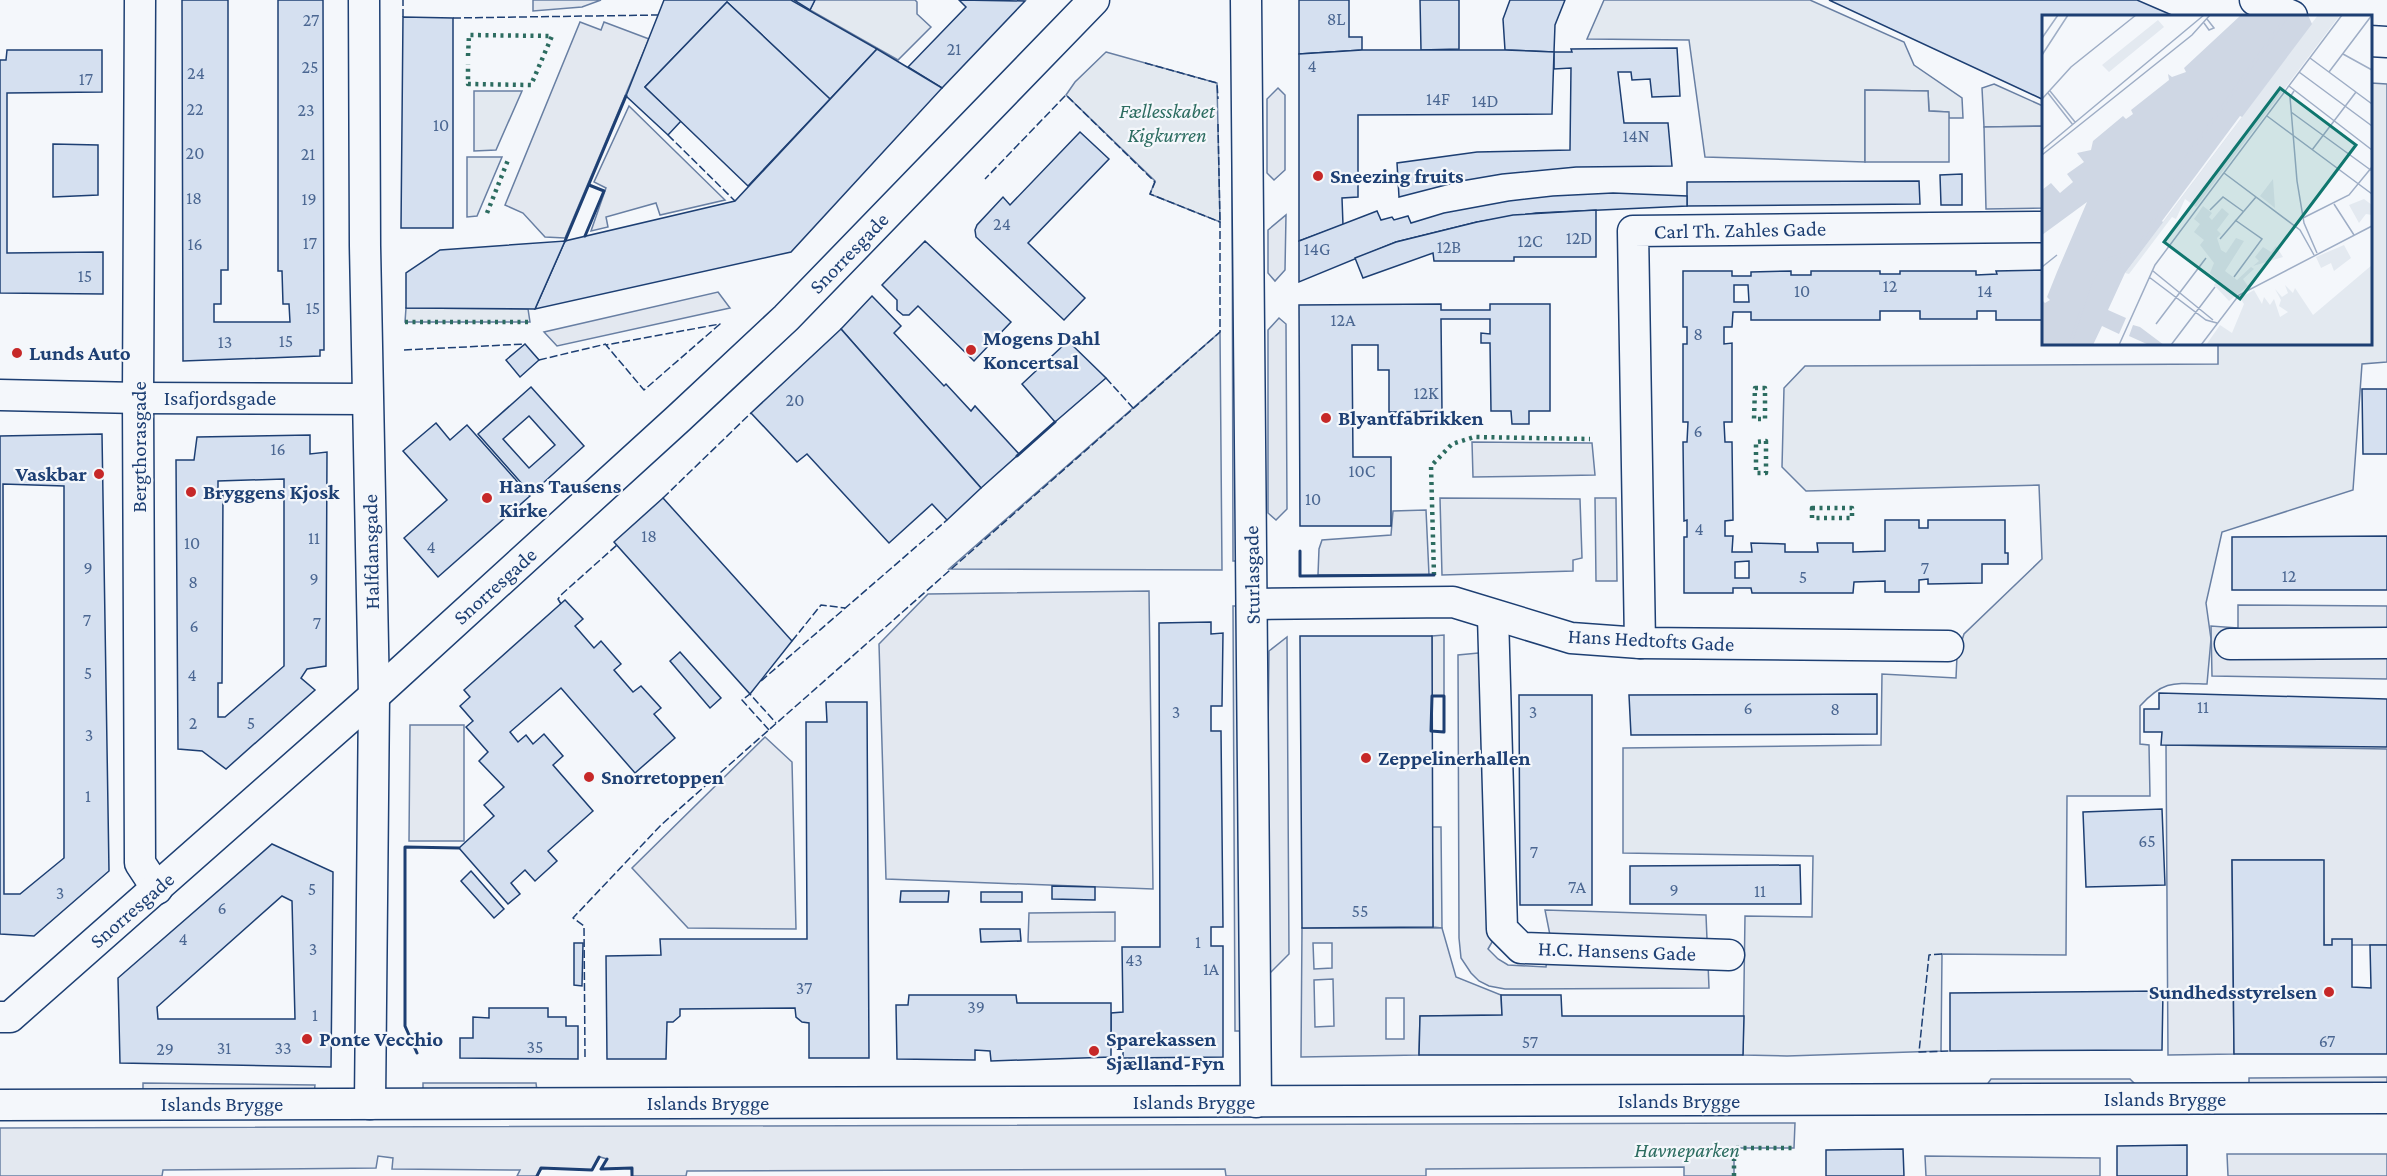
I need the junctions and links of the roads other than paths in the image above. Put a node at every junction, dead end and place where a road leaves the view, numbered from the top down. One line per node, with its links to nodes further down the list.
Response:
1 (140, 0): 11 (street, Bergthorasgade)
2 (364, 0): 12 (street, Halfdansgade)
3 (1094, 0): 19 (street, Snorresgade)
4 (1246, 0): 13 (street, Sturlasgade)
5 (2255, 0): 6 (street)
6 (2290, 15)
7 (2372, 41): 8 (street)
8 (2387, 42)
9 (2042, 227): 15 (street, Carl Th. Zahles Gade)
10 (0, 395): 11 (street, Isafjordsgade)
11 (138, 398): 12 (street, Isafjordsgade); 20 (street, Bergthorasgade)
12 (367, 399): 19 (street, Halfdansgade)
13 (1252, 604): 14 (street, Hans Hedtofts Gade); 24 (street, Sturlasgade)
14 (1494, 616): 15 (street, Hans Hedtofts Gade); 21 (street, H.C. Hansens Gade)
15 (1640, 643): 18 (street, Hans Hedtofts Gade)
16 (2387, 643): 17 (street)
17 (2230, 644)
18 (1948, 646)
19 (374, 696): 20 (street, Snorresgade); 25 (street, Halfdansgade)
20 (157, 889): 22 (street, Snorresgade)
21 (1729, 955)
22 (0, 1017)
23 (2387, 1098): 24 (street, Islands Brygge)
24 (1256, 1102): 25 (street, Islands Brygge)
25 (370, 1104): 26 (street, Islands Brygge)
26 (0, 1105)

